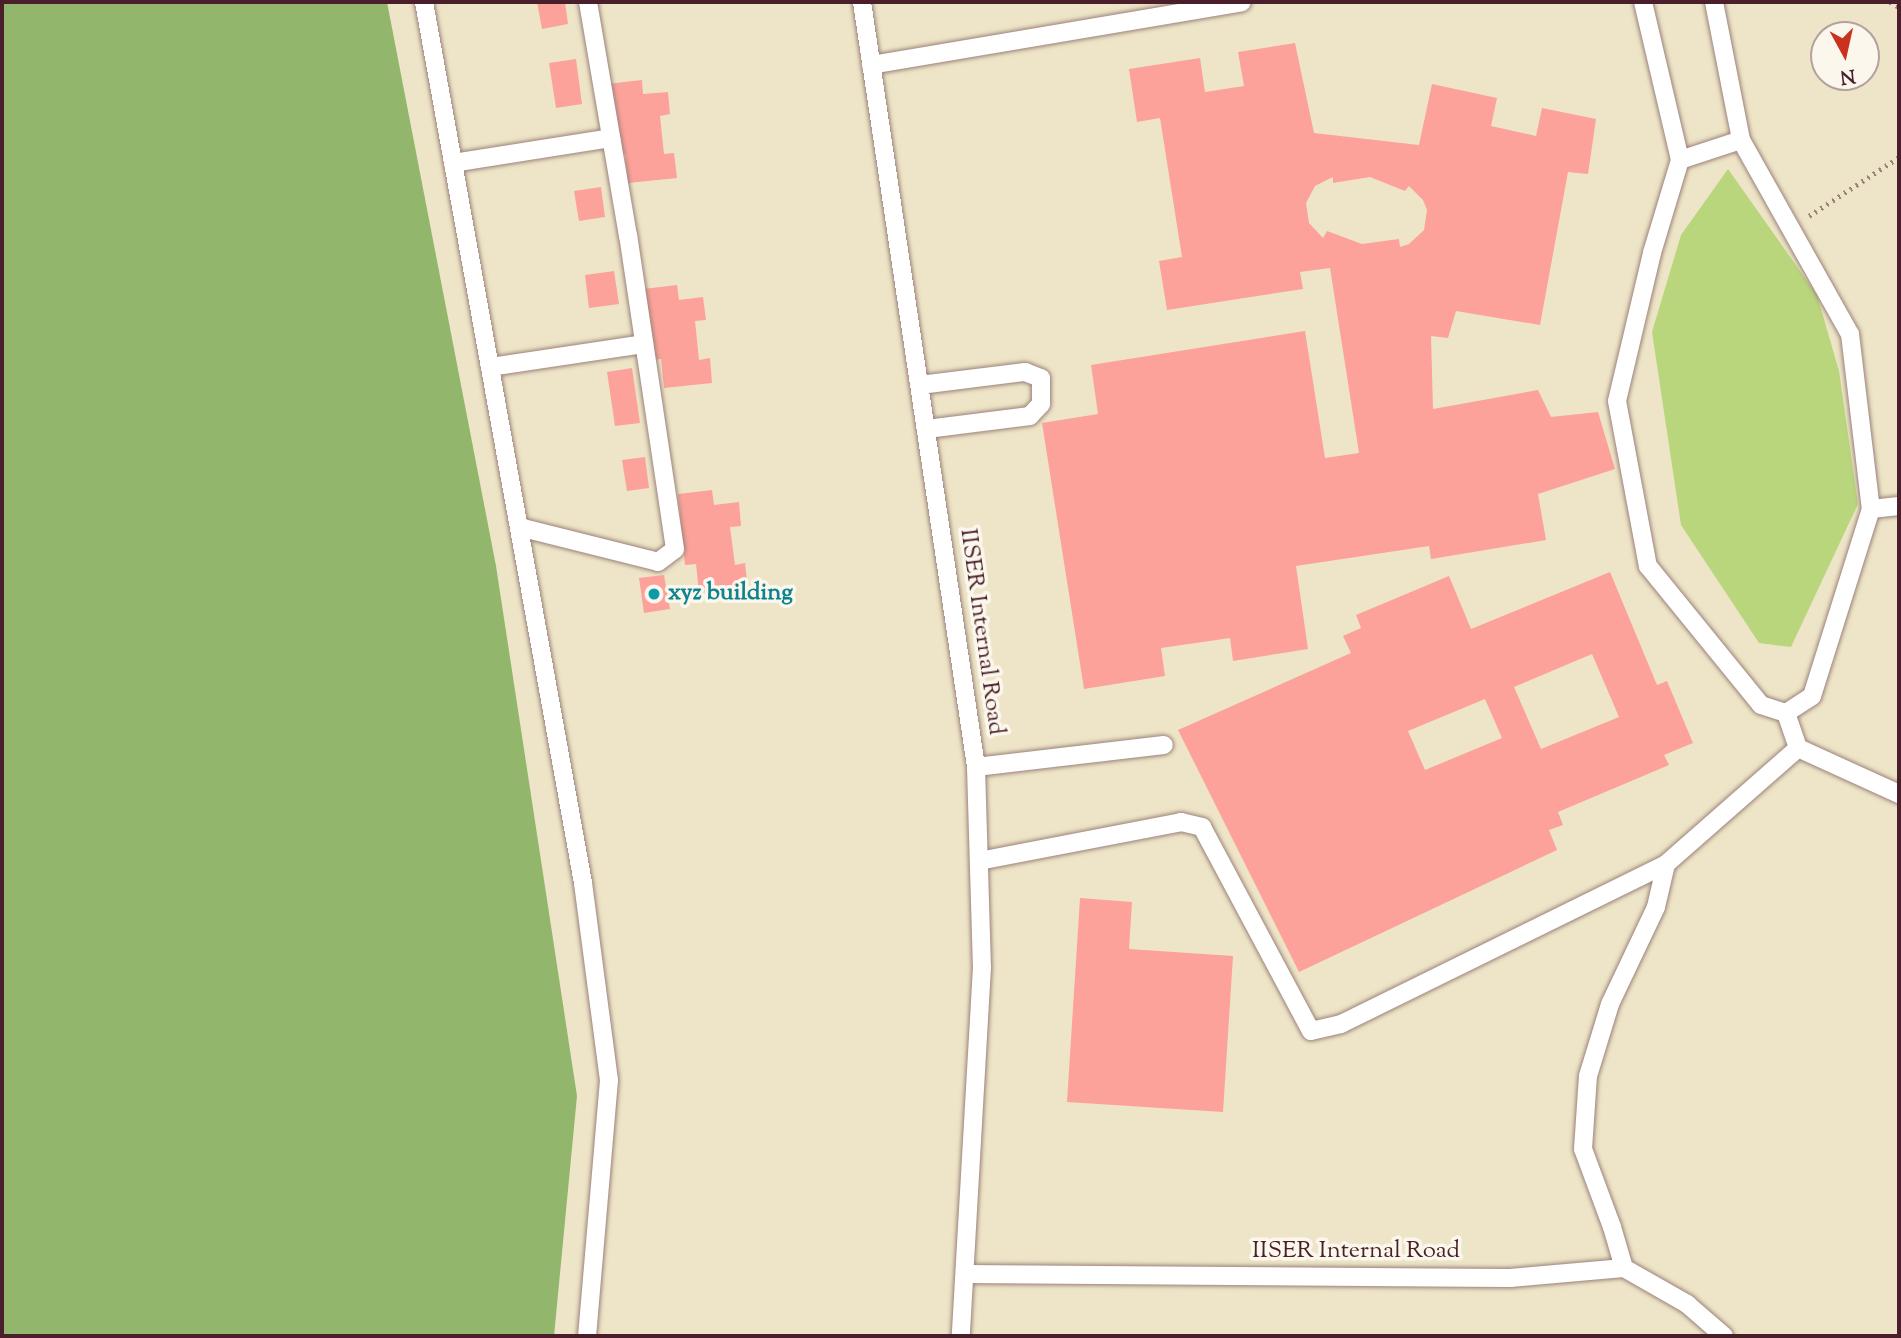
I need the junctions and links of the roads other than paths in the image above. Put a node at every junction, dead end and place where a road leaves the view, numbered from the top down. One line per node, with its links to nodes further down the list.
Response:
1 (424, 2): 11 (lane)
2 (588, 2): 8 (lane)
3 (862, 2): 7 (lane, IISER Internal Road)
4 (1242, 2): 7 (lane)
5 (1643, 2): 10 (lane)
6 (1714, 2): 9 (lane)
7 (871, 65): 14 (lane, IISER Internal Road)
8 (611, 138): 11 (lane); 12 (lane)
9 (1741, 140): 10 (lane); 17 (lane)
10 (1680, 160): 19 (lane)
11 (453, 163): 13 (lane)
12 (644, 344): 13 (lane); 18 (lane)
13 (490, 367): 18 (lane)
14 (920, 385): 15 (lane, IISER Internal Road); 15 (lane)
15 (927, 429): 22 (lane, IISER Internal Road)
16 (1899, 506): 17 (lane)
17 (1871, 509): 19 (lane)
18 (519, 527): 28 (lane)
19 (1786, 713): 21 (lane)
20 (1164, 745): 22 (lane)
21 (1798, 748): 23 (lane); 25 (lane)
22 (975, 767): 24 (lane, IISER Internal Road)
23 (1899, 794)
24 (979, 861): 25 (lane); 27 (lane, IISER Internal Road)
25 (1666, 864): 26 (lane)
26 (1624, 1268): 27 (lane, IISER Internal Road); 30 (lane)
27 (965, 1274): 29 (lane, IISER Internal Road)
28 (587, 1336)
29 (961, 1336)
30 (1724, 1336)

